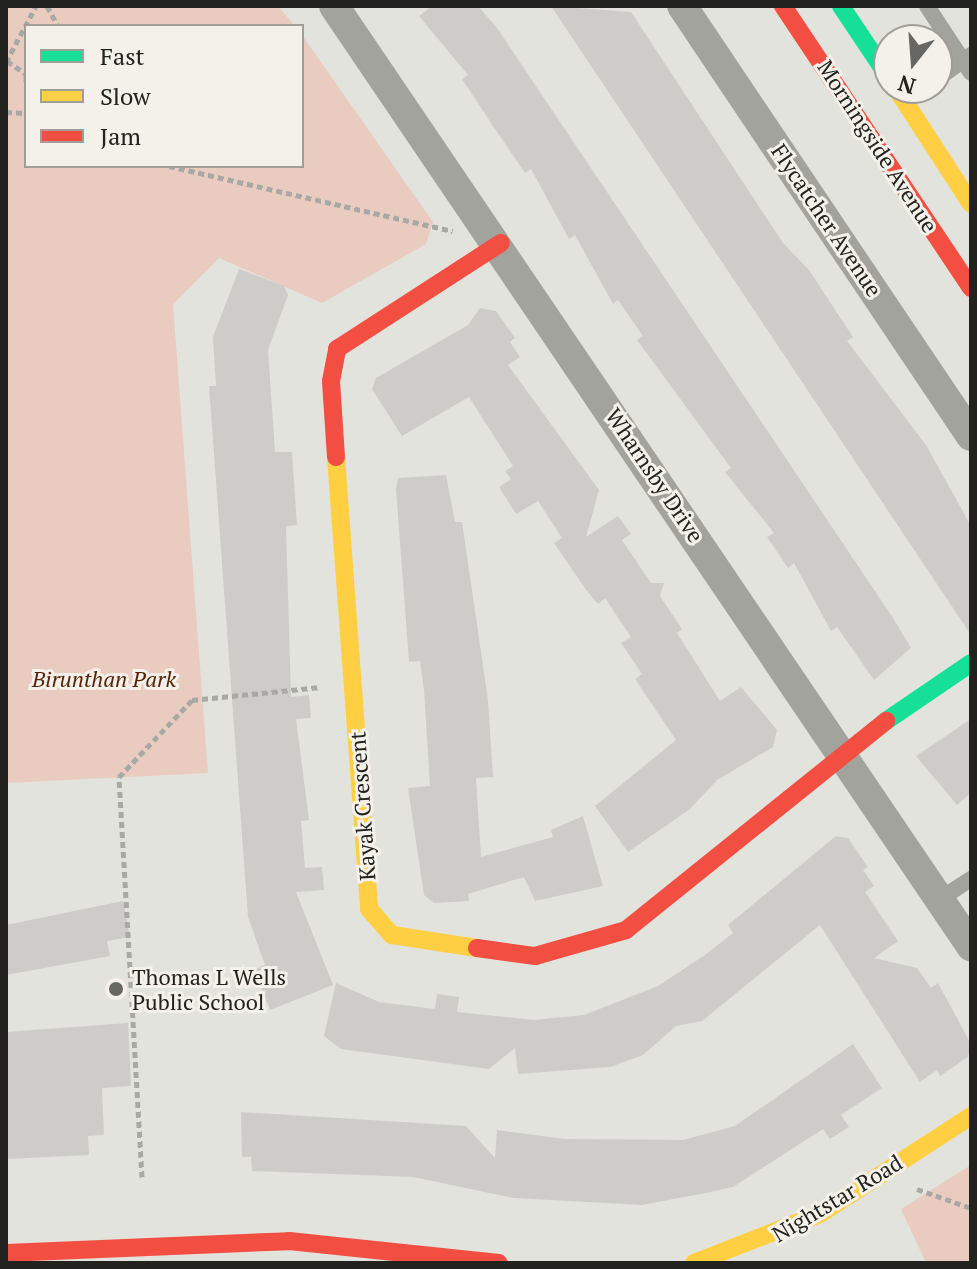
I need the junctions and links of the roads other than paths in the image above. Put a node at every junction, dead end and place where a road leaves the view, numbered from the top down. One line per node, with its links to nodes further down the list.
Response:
1 (334, 6): 12 (street, Wharnsby Drive)
2 (682, 6): 14 (street, Flycatcher Avenue)
3 (783, 6): 10 (street, Morningside Avenue)
4 (841, 6): 6 (street, Morningside Avenue)
5 (927, 6): 7 (lane)
6 (873, 54)
7 (968, 63)
8 (892, 104): 10 (lane)
9 (907, 104): 11 (street)
10 (867, 129): 13 (street, Morningside Avenue)
11 (971, 204)
12 (501, 243): 16 (street, Wharnsby Drive); 16 (street, Kayak Crescent)
13 (971, 288)
14 (971, 436)
15 (971, 663): 16 (street)
16 (843, 757): 18 (street, Wharnsby Drive)
17 (971, 879): 18 (lane)
18 (940, 899): 19 (street, Wharnsby Drive)
19 (971, 946)
20 (971, 1116): 24 (street, Nightstar Road)
21 (6, 1253): 22 (street)
22 (170, 1255): 23 (street)
23 (499, 1263)
24 (694, 1263)

